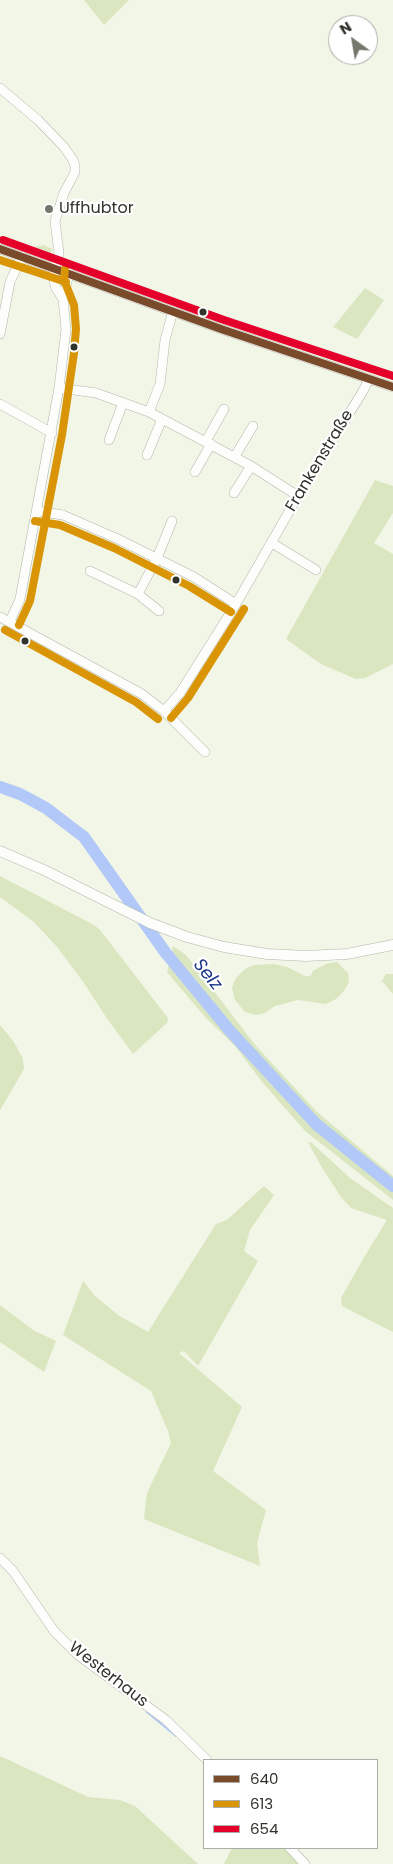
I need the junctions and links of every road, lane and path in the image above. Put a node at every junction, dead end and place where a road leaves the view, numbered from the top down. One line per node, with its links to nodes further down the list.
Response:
1 (0, 88): 4 (street)
2 (0, 249): 3 (street)
3 (22, 256): 4 (street); 8 (street)
4 (55, 268): 5 (street); 6 (street)
5 (70, 273): 6 (street); 7 (street)
6 (63, 299): 10 (street)
7 (173, 311): 9 (street); 15 (street)
8 (0, 334)
9 (369, 379): 11 (street); 26 (street, Frankenstraße)
10 (60, 388): 12 (street); 18 (street)
11 (393, 388)
12 (123, 403): 15 (street); 19 (street)
13 (0, 404): 18 (street)
14 (224, 409): 20 (street)
15 (149, 412): 16 (street)
16 (162, 420): 20 (street); 21 (street)
17 (253, 426): 22 (street)
18 (52, 433): 27 (street)
19 (109, 440)
20 (208, 443): 22 (street); 24 (street)
21 (147, 455)
22 (235, 456): 23 (street)
23 (251, 466): 25 (street); 26 (street)
24 (194, 472)
25 (234, 494)
26 (298, 496): 29 (street, Frankenstraße)
27 (37, 511): 30 (street); 37 (street)
28 (172, 521): 30 (street)
29 (272, 542): 31 (street); 34 (street, Frankenstraße)
30 (157, 558): 33 (street); 34 (street)
31 (316, 570)
32 (90, 571): 33 (street)
33 (138, 594): 35 (street)
34 (236, 604): 38 (street, Frankenstraße)
35 (160, 611)
36 (0, 616): 37 (street)
37 (10, 621): 38 (street)
38 (164, 711): 39 (street)
39 (205, 752)
40 (0, 851): 41 (main road)
41 (393, 945)
42 (0, 1558): 43 (street, Westerhaus)
43 (206, 1759)
44 (291, 1849): 45 (street)
45 (305, 1864)

